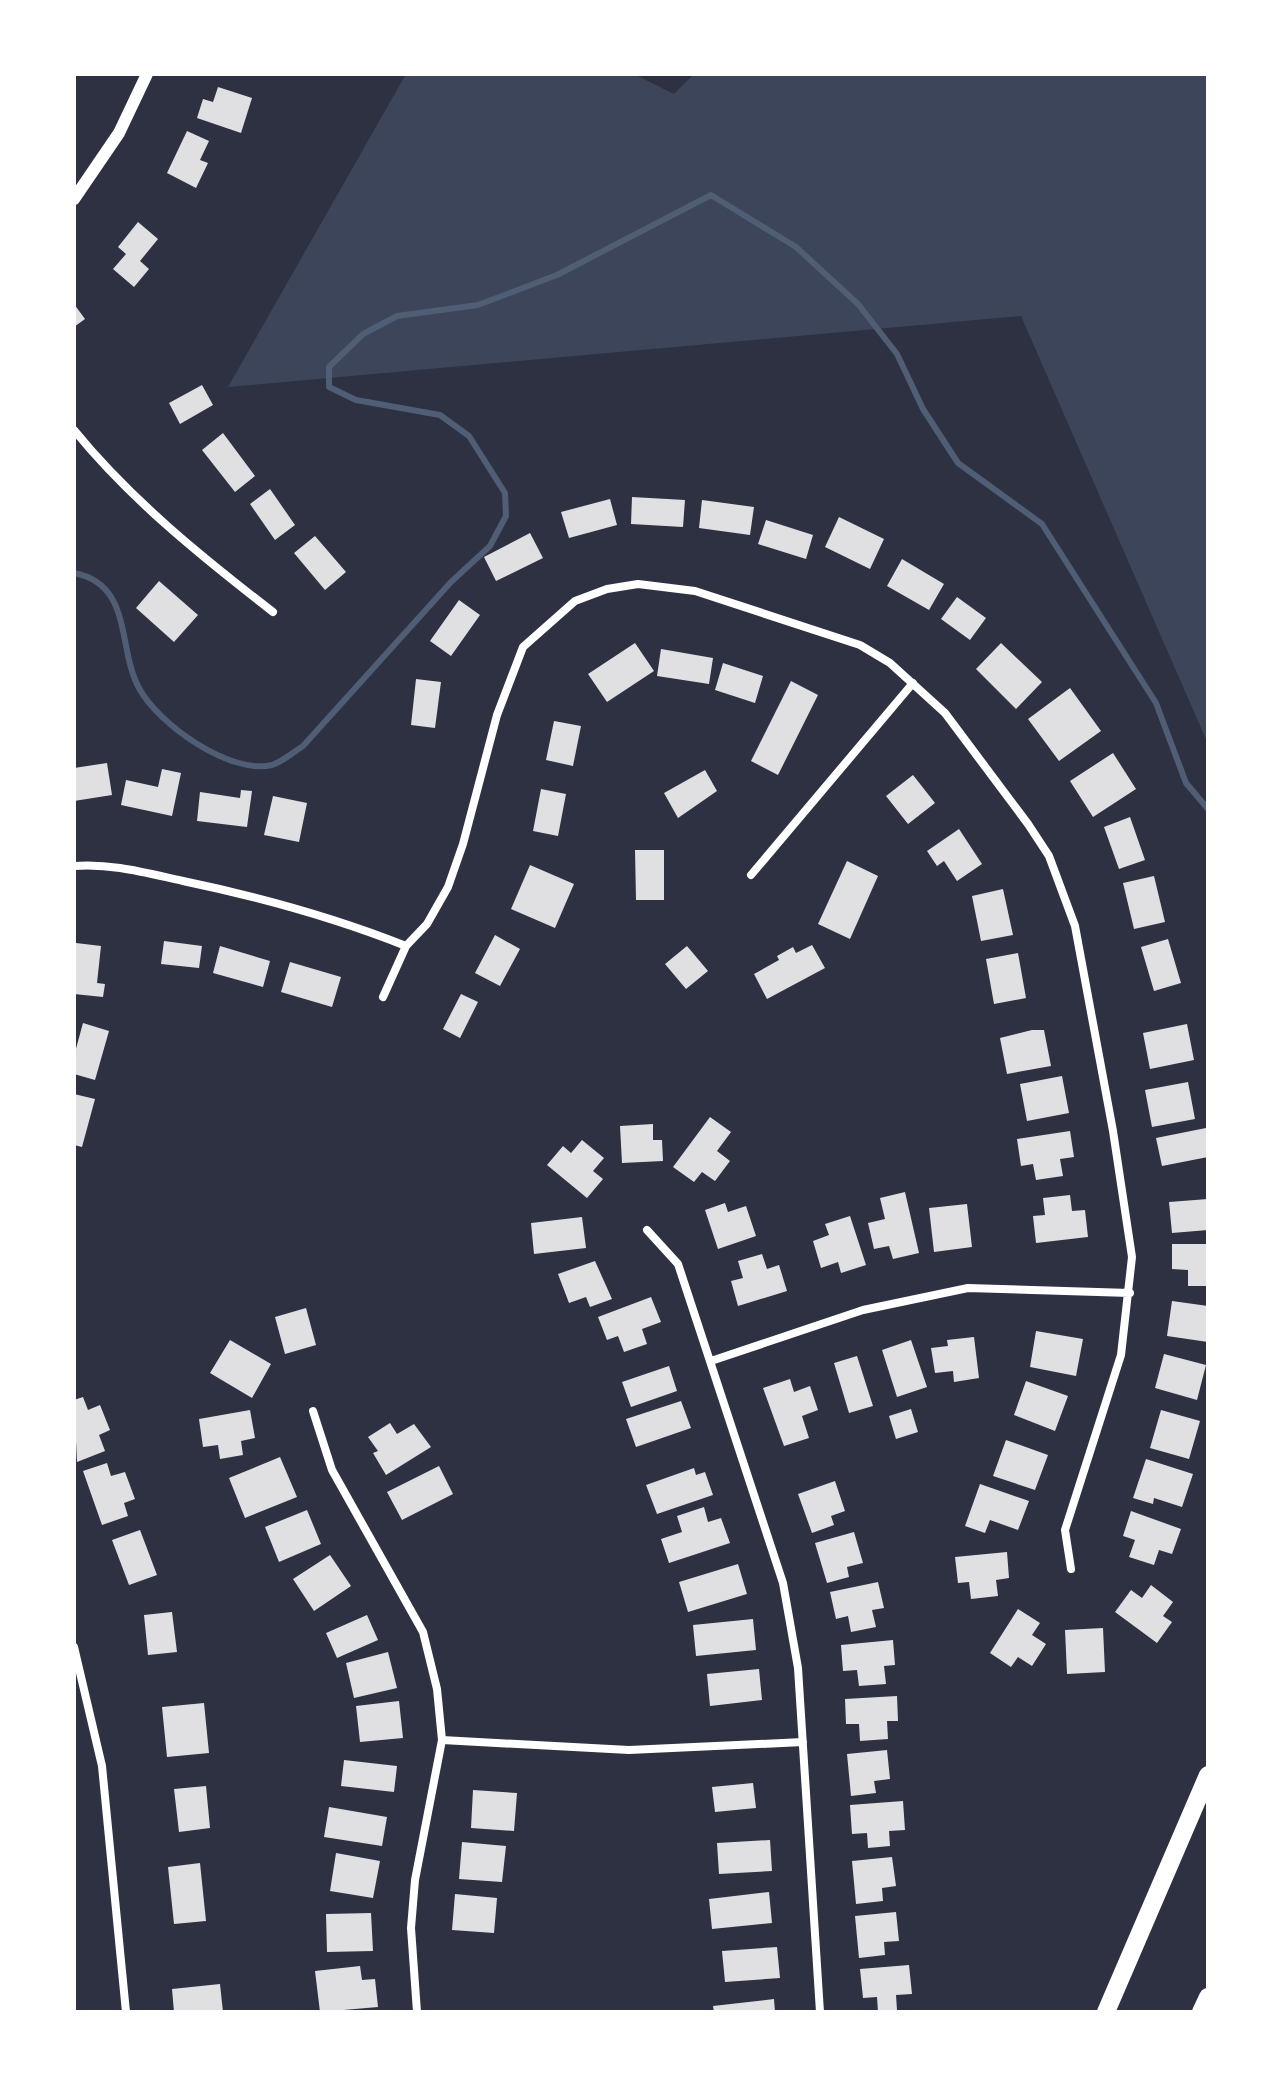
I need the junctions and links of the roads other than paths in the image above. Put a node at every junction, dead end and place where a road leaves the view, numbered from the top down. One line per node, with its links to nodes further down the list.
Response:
1 (147, 74): 2 (street)
2 (74, 199)
3 (74, 430): 4 (street)
4 (273, 612)
5 (913, 683): 7 (street); 8 (street); 11 (street)
6 (74, 866): 8 (street)
7 (751, 875)
8 (406, 946): 9 (street)
9 (383, 997)
10 (647, 1230): 12 (street)
11 (1130, 1293): 12 (street); 14 (street)
12 (711, 1361): 17 (street)
13 (313, 1411): 16 (street)
14 (1071, 1569)
15 (74, 1647): 20 (street)
16 (442, 1740): 17 (street); 21 (street)
17 (803, 1742): 22 (street)
18 (1208, 1775): 23 (highway)
19 (1208, 1997): 24 (highway)
20 (126, 2012)
21 (417, 2012)
22 (820, 2012)
23 (1106, 2012)
24 (1201, 2012)

